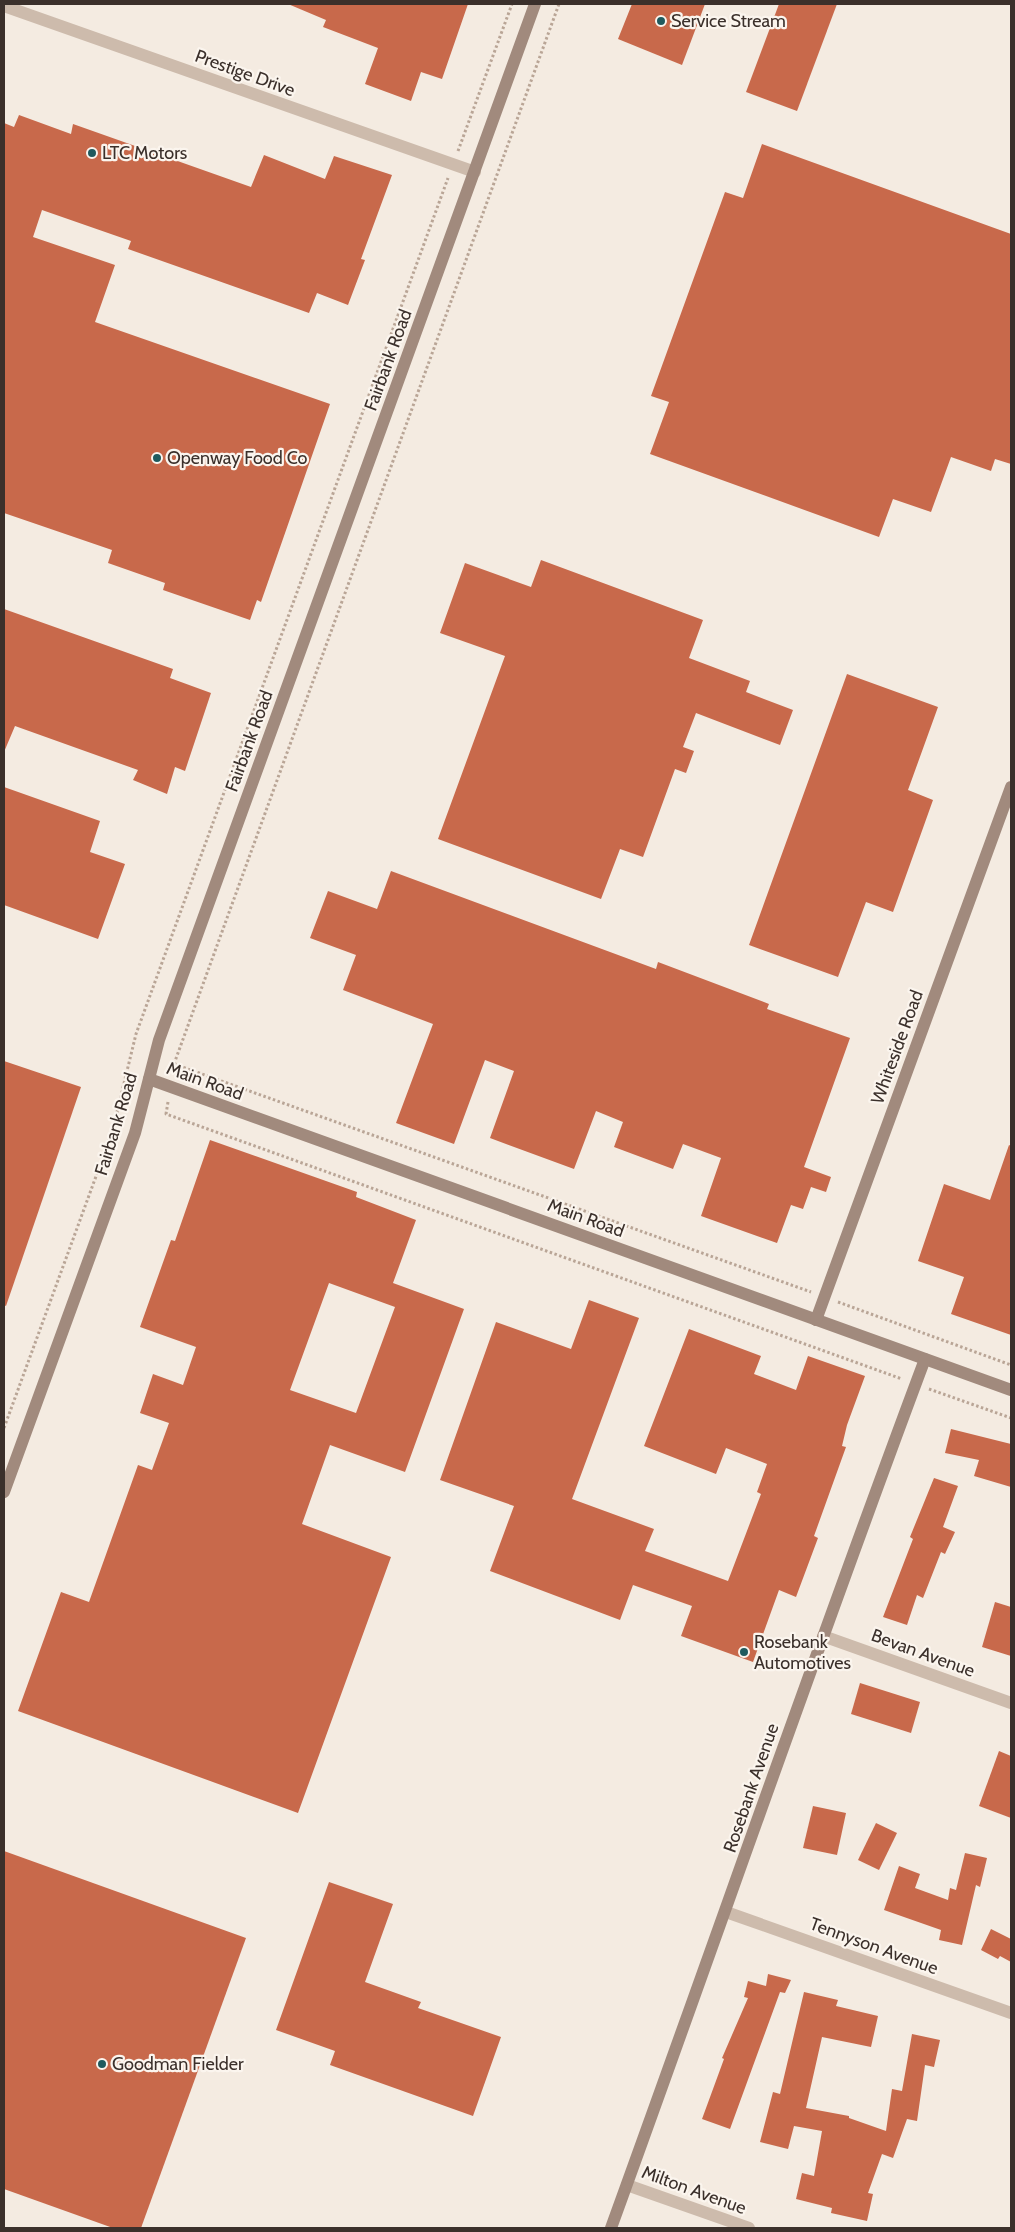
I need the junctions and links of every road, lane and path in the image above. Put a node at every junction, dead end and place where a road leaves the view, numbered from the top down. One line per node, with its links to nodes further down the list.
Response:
1 (512, 4): 5 (path)
2 (535, 4): 6 (main road, Fairbank Road)
3 (559, 4): 8 (path)
4 (4, 6): 5 (street, Prestige Drive)
5 (453, 165): 6 (street, Prestige Drive); 18 (path)
6 (475, 172): 9 (main road, Fairbank Road)
7 (1011, 787): 11 (main road, Whiteside Road)
8 (174, 1064): 10 (path); 11 (path)
9 (149, 1079): 10 (main road, Main Road); 19 (main road, Fairbank Road)
10 (171, 1087): 12 (main road, Main Road); 15 (path)
11 (825, 1297): 12 (main road, Whiteside Road); 14 (path)
12 (816, 1320): 13 (main road, Main Road)
13 (926, 1359): 15 (main road, Rosebank Avenue); 16 (main road, Main Road)
14 (1011, 1365)
15 (917, 1384): 17 (path); 20 (main road, Rosebank Avenue)
16 (1011, 1390)
17 (1011, 1418)
18 (4, 1428)
19 (4, 1492)
20 (823, 1636): 21 (street, Bevan Avenue); 22 (main road, Rosebank Avenue)
21 (1011, 1703)
22 (726, 1912): 23 (street, Tennyson Avenue); 24 (main road, Rosebank Avenue)
23 (1011, 2013)
24 (627, 2184): 25 (main road, Rosebank Avenue); 26 (street, Milton Avenue)
25 (611, 2228)
26 (749, 2228)

